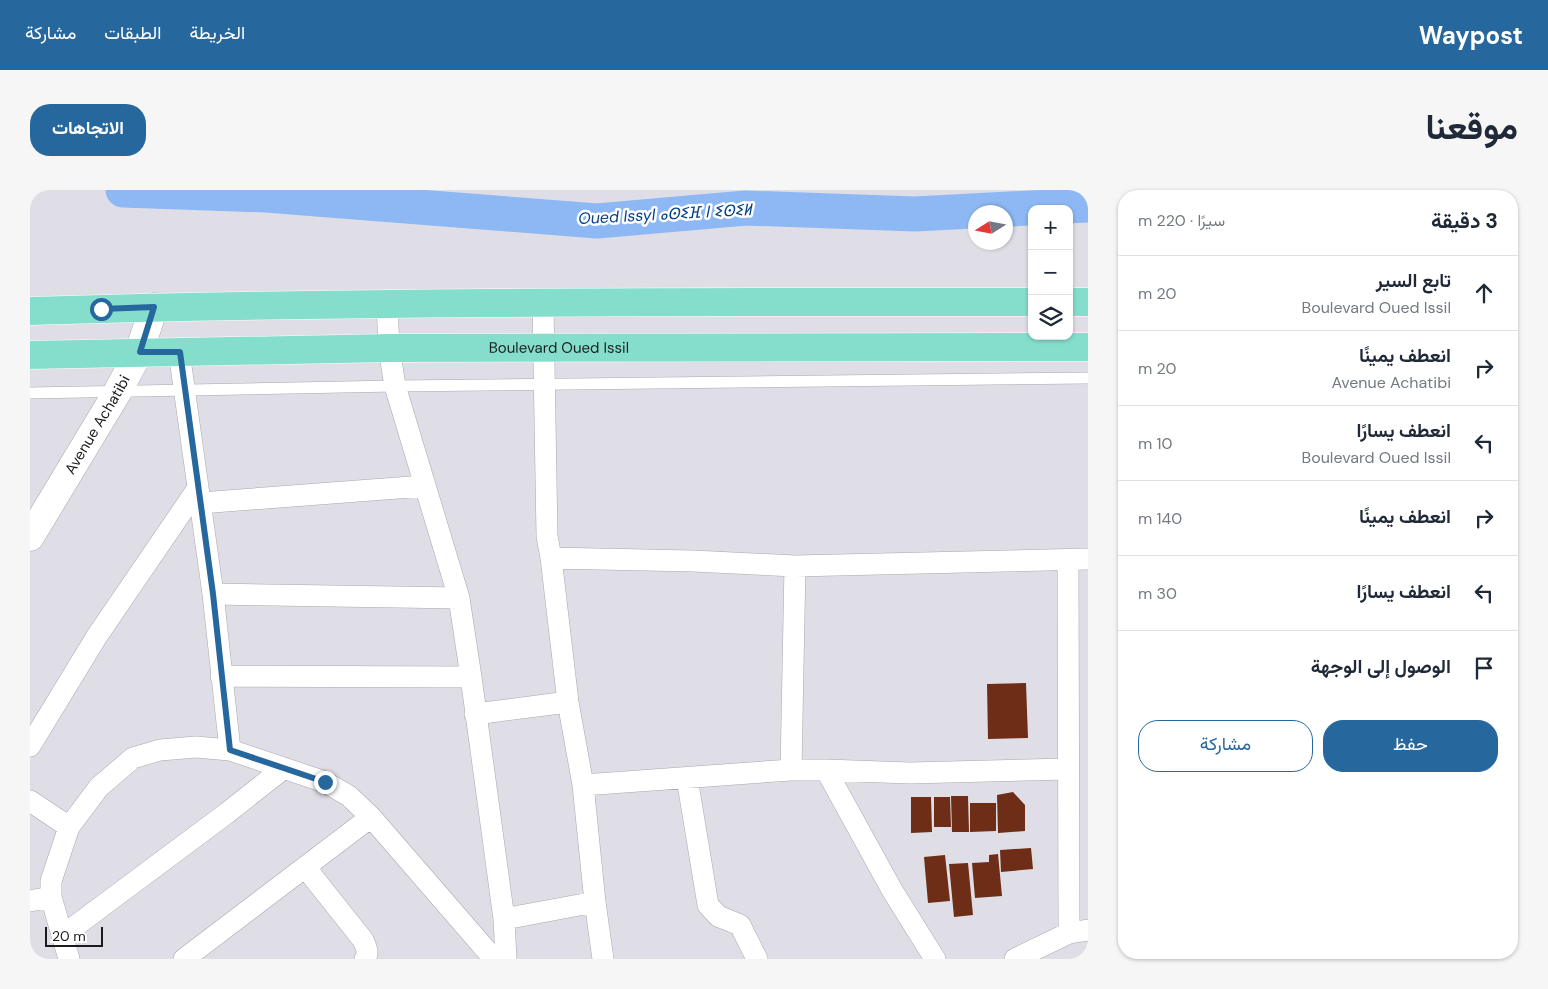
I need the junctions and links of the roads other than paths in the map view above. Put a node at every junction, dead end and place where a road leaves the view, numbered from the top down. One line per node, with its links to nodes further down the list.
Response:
1 (543, 302): 2 (main road); 5 (main road); 8 (street)
2 (1028, 302)
3 (1073, 302): 4 (main road)
4 (1088, 302)
5 (387, 304): 6 (main road); 10 (street)
6 (154, 307): 7 (main road); 11 (street, Avenue Achatibi)
7 (30, 311)
8 (543, 346): 9 (main road, Boulevard Oued Issil); 10 (main road, Boulevard Oued Issil); 15 (street)
9 (1088, 347)
10 (389, 348): 12 (main road, Boulevard Oued Issil); 16 (street)
11 (140, 352): 12 (main road, Boulevard Oued Issil); 13 (main road, Boulevard Oued Issil); 18 (street, Avenue Achatibi)
12 (180, 352): 17 (street)
13 (30, 355)
14 (1088, 378): 15 (lane)
15 (545, 384): 16 (lane); 23 (street)
16 (395, 386): 17 (lane); 20 (street)
17 (184, 389): 18 (lane); 21 (street)
18 (118, 391): 19 (lane); 22 (street, Avenue Achatibi)
19 (30, 394)
20 (424, 486): 21 (street); 27 (street)
21 (199, 495): 26 (street); 32 (street)
22 (30, 537)
23 (551, 558): 25 (street); 30 (street)
24 (1078, 559): 25 (street); 35 (street)
25 (795, 566): 36 (street)
26 (213, 594): 27 (street); 28 (street)
27 (458, 598): 29 (street)
28 (221, 676): 29 (street); 33 (street)
29 (471, 677): 31 (street)
30 (568, 702): 31 (street); 39 (street)
31 (475, 714): 47 (street)
32 (30, 746)
33 (230, 750): 34 (street); 42 (street)
34 (284, 768): 41 (street); 49 (street)
35 (1067, 769): 37 (street); 48 (street)
36 (791, 770): 37 (street); 38 (street)
37 (826, 770): 57 (street)
38 (687, 778): 39 (street); 56 (street)
39 (583, 785): 46 (street)
40 (30, 801): 42 (street)
41 (371, 817): 43 (street); 53 (street)
42 (69, 827): 44 (street)
43 (305, 867): 51 (street); 52 (street)
44 (51, 897): 45 (street); 49 (street)
45 (30, 901)
46 (595, 902): 47 (street); 55 (street)
47 (504, 919): 54 (street)
48 (1079, 932): 58 (street)
49 (62, 936): 50 (street)
50 (69, 959)
51 (184, 959)
52 (365, 959)
53 (494, 959)
54 (506, 959)
55 (603, 959)
56 (757, 959)
57 (935, 959)
58 (1015, 959)

